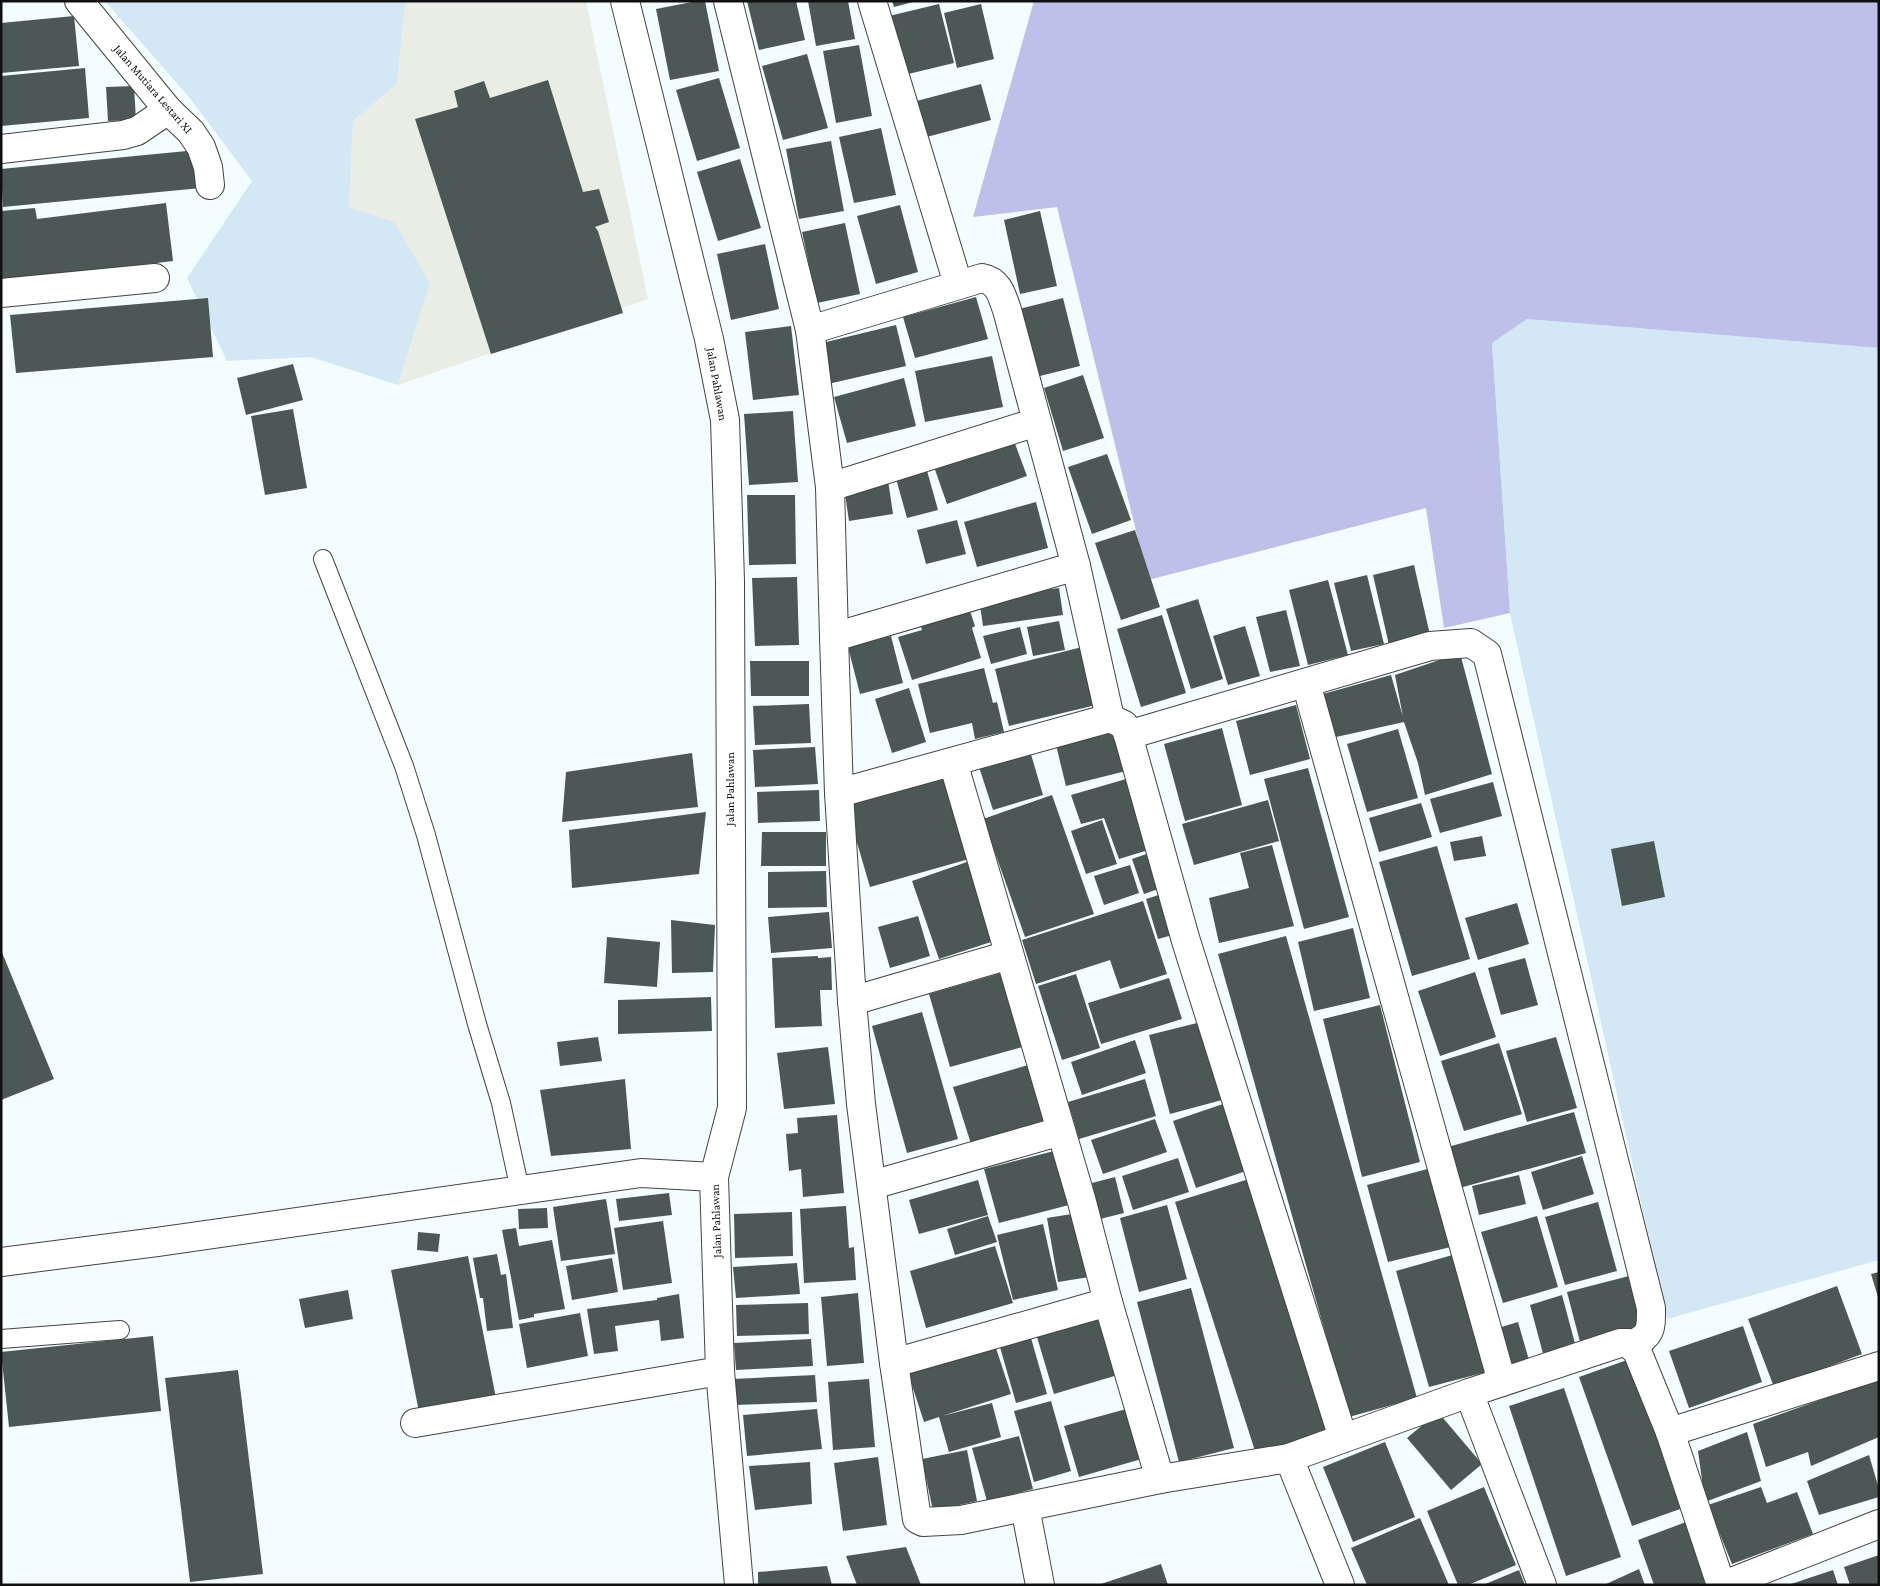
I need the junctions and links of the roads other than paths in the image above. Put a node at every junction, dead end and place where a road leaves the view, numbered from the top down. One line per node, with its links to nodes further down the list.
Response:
1 (78, 1): 5 (street, Jalan Mutiara Lestari XI)
2 (624, 1): 24 (street, Jalan Pahlawan)
3 (728, 1): 11 (street)
4 (872, 1): 9 (street)
5 (168, 110): 6 (street); 7 (street, Jalan Mutiara Lestari XI)
6 (1, 149)
7 (210, 185)
8 (155, 278): 10 (street)
9 (958, 284): 11 (street); 12 (street)
10 (4, 293)
11 (810, 330): 13 (street)
12 (1038, 422): 13 (street); 15 (street)
13 (830, 487): 16 (street)
14 (323, 559): 26 (lane)
15 (1076, 566): 16 (street); 18 (street)
16 (834, 637): 20 (street)
17 (1306, 683): 18 (street); 31 (street); 35 (street)
18 (1119, 727): 19 (street); 39 (street)
19 (953, 762): 20 (street); 21 (street)
20 (839, 793): 22 (street)
21 (1009, 955): 22 (street); 23 (street)
22 (852, 1001): 25 (street)
23 (1061, 1131): 25 (street); 28 (street)
24 (714, 1176): 26 (street); 34 (street, Jalan Pahlawan)
25 (872, 1185): 32 (street)
26 (520, 1190): 27 (street)
27 (1, 1262)
28 (1108, 1302): 32 (street); 41 (street)
29 (120, 1330): 30 (lane)
30 (1, 1339)
31 (1632, 1345): 35 (street); 38 (street)
32 (894, 1364): 42 (street)
33 (1879, 1366): 38 (street)
34 (720, 1371): 37 (street); 44 (street, Jalan Pahlawan)
35 (1502, 1382): 36 (street)
36 (1469, 1393): 39 (street); 47 (street)
37 (415, 1423)
38 (1670, 1432): 48 (street)
39 (1343, 1438): 40 (street)
40 (1289, 1458): 41 (street); 46 (street)
41 (1160, 1479): 42 (street)
42 (1025, 1507): 45 (street)
43 (1879, 1524): 48 (street)
44 (739, 1585)
45 (1040, 1585)
46 (1340, 1585)
47 (1542, 1585)
48 (1722, 1585)

